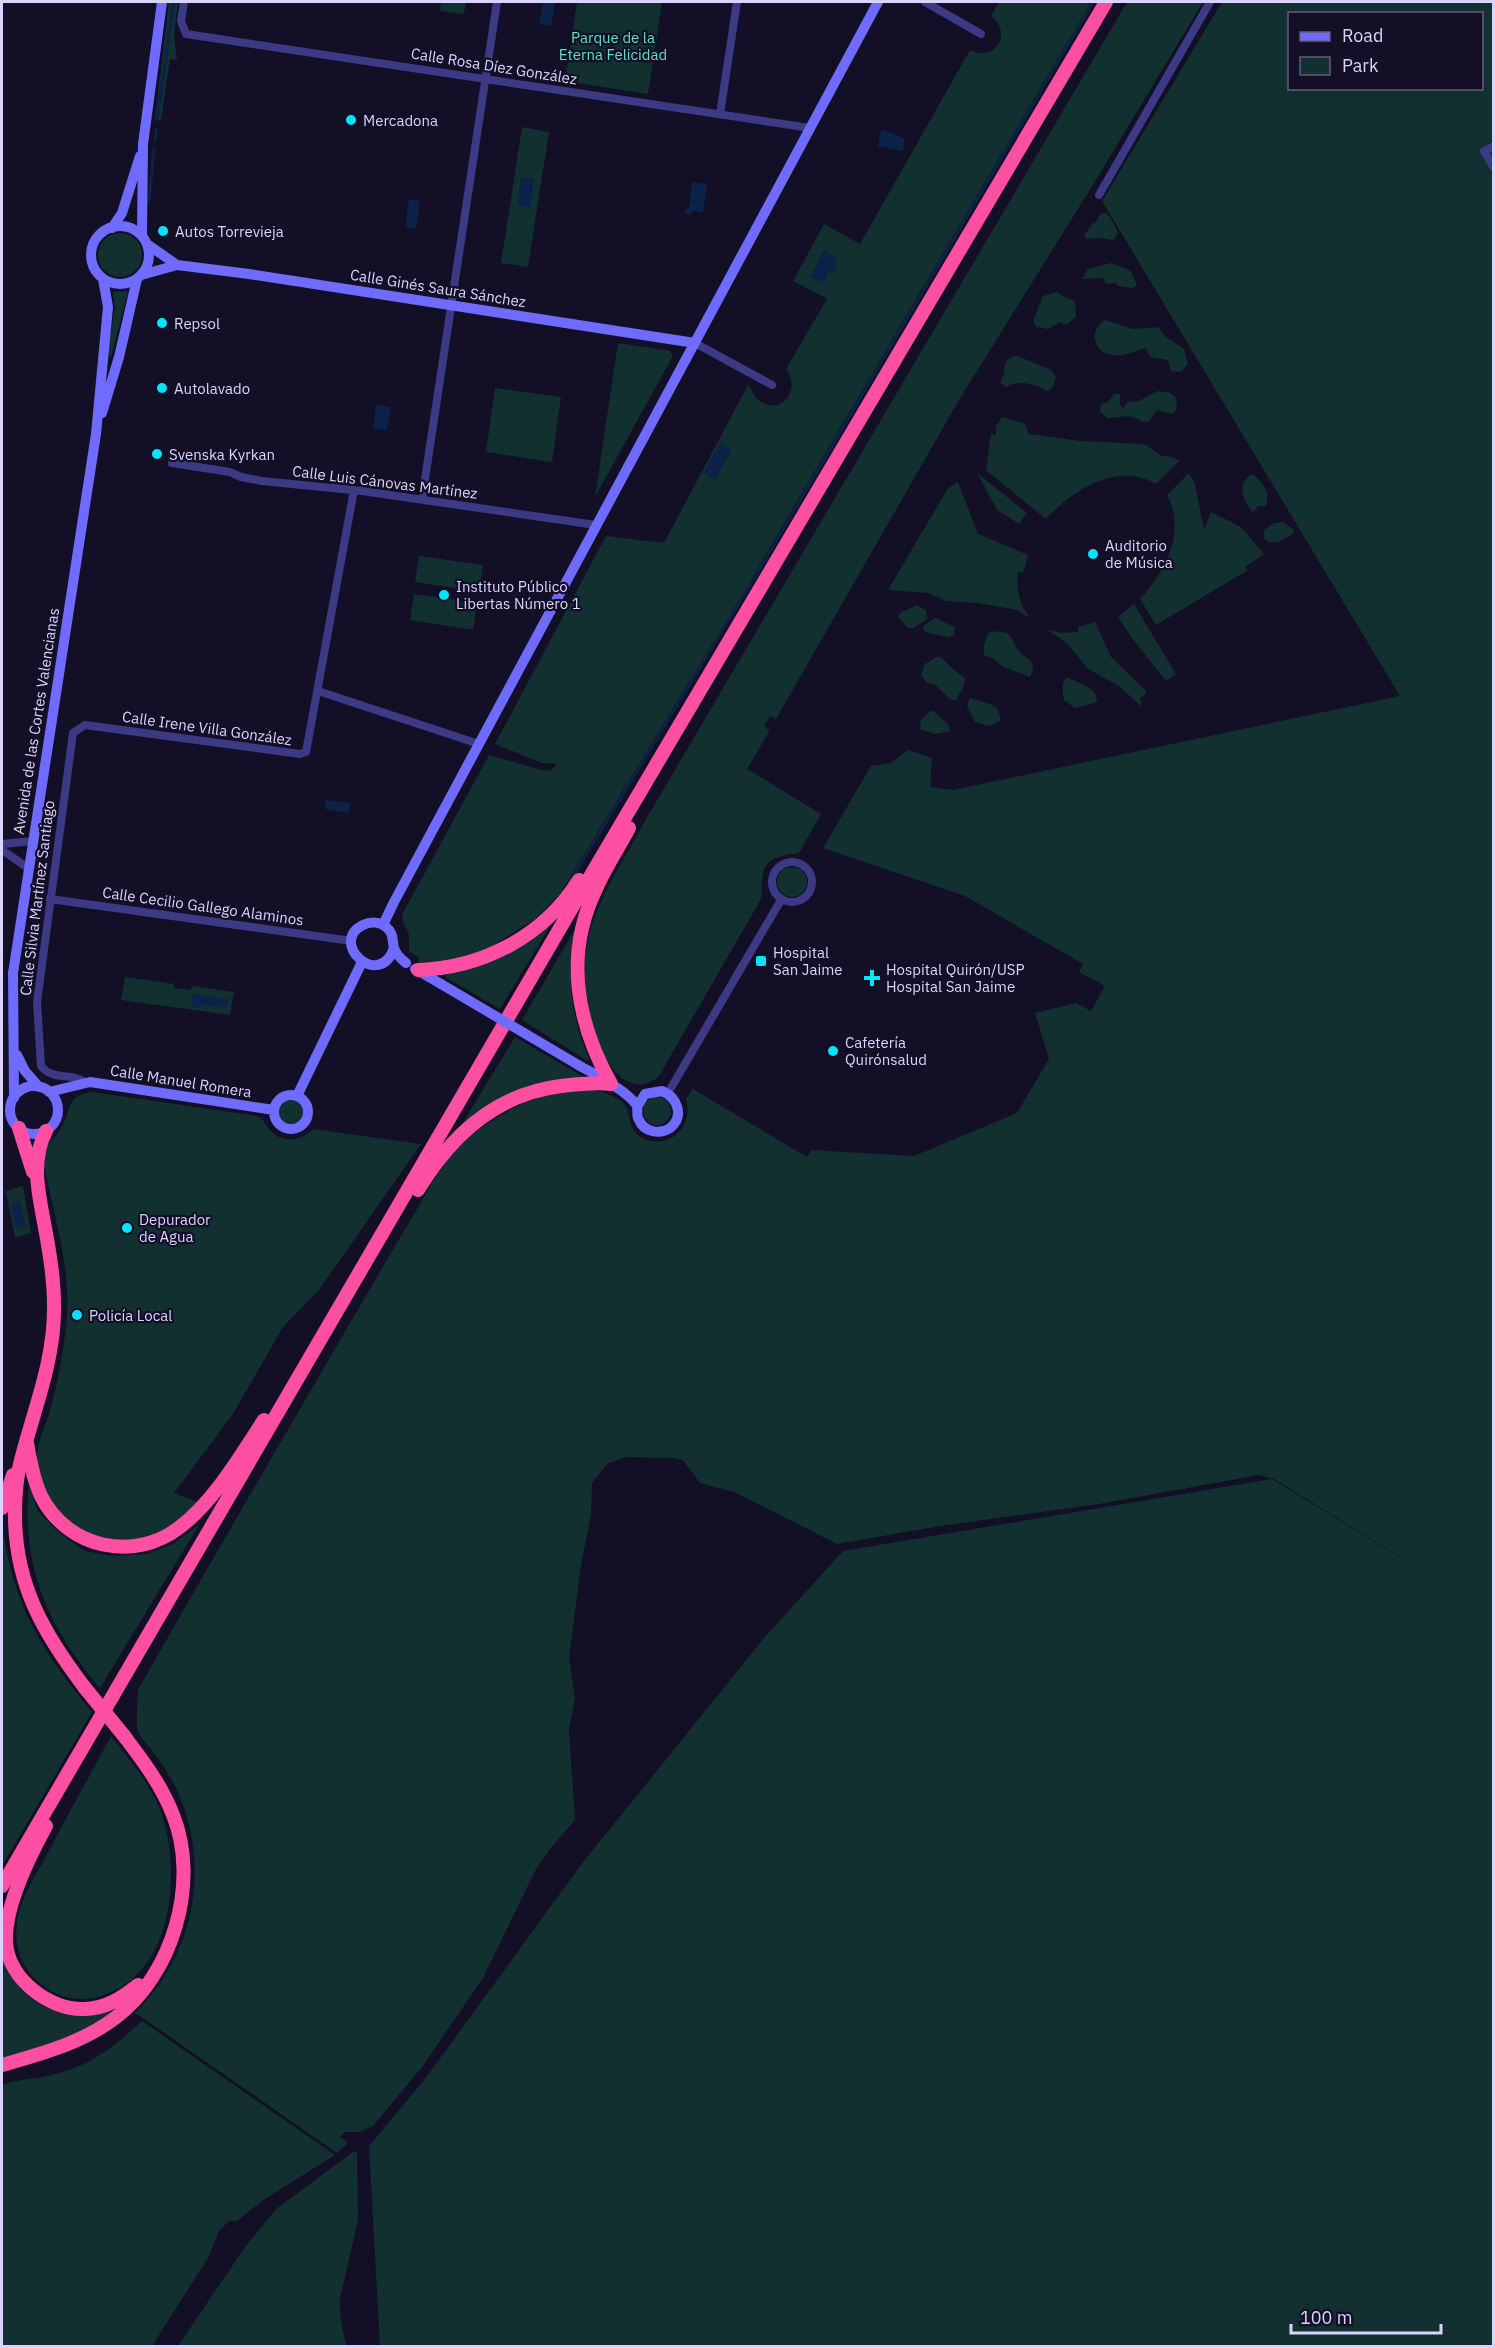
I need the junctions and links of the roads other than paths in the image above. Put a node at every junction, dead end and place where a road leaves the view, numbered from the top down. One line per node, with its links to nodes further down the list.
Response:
1 (162, 2): 13 (main road)
2 (184, 2): 10 (street, Calle Rosa Díez González)
3 (497, 2): 10 (street)
4 (737, 2): 11 (street)
5 (878, 2): 12 (main road)
6 (925, 2): 9 (street)
7 (1106, 2): 30 (highway)
8 (1210, 2): 16 (street)
9 (981, 34)
10 (485, 79): 11 (street, Calle Rosa Díez González); 22 (street)
11 (720, 114): 12 (street, Calle Rosa Díez González)
12 (810, 128): 23 (main road)
13 (143, 144): 17 (main road); 18 (main road)
14 (1494, 146): 15 (street)
15 (1494, 168)
16 (1099, 195)
17 (112, 228): 18 (main road); 21 (main road)
18 (145, 240): 19 (main road); 20 (main road)
19 (177, 265): 20 (main road); 22 (main road, Calle Ginés Saura Sánchez)
20 (139, 277): 21 (main road); 25 (main road, Avenida de las Cortes Valencianas)
21 (103, 279): 25 (main road, Avenida de las Cortes Valencianas)
22 (451, 305): 23 (main road, Calle Ginés Saura Sánchez); 28 (street)
23 (695, 343): 24 (street); 29 (main road)
24 (772, 385)
25 (96, 434): 34 (main road, Avenida de las Cortes Valencianas)
26 (172, 463): 27 (street, Calle Luis Cánovas Martínez)
27 (354, 490): 28 (street, Calle Luis Cánovas Martínez); 31 (street)
28 (422, 499): 29 (street, Calle Luis Cánovas Martínez)
29 (596, 525): 33 (main road)
30 (737, 630): 45 (highway); 48 (highway); 64 (highway)
31 (318, 691): 32 (street, Calle Irene Villa González); 33 (street)
32 (79, 729): 38 (street, Calle Silvia Martínez Santiago)
33 (479, 744): 40 (main road)
34 (33, 841): 35 (street); 37 (main road, Avenida de las Cortes Valencianas)
35 (2, 844)
36 (2, 850): 37 (street)
37 (28, 868): 46 (main road, Avenida de las Cortes Valencianas)
38 (50, 899): 41 (street, Calle Cecilio Gallego Alaminos); 47 (street, Calle Silvia Martínez Santiago)
39 (782, 900): 39 (street); 51 (street)
40 (383, 925): 41 (main road); 42 (main road)
41 (352, 941): 44 (main road)
42 (394, 948): 43 (main road); 45 (main road)
43 (387, 959): 44 (main road); 45 (main road)
44 (362, 962): 54 (main road)
45 (412, 966): 48 (main road, bridge)
46 (15, 1050): 50 (main road, Avenida de las Cortes Valencianas); 55 (main road, Avenida de las Cortes Valencianas)
47 (84, 1082): 49 (main road); 58 (main road, Calle Manuel Romera)
48 (611, 1084): 53 (main road); 64 (highway)
49 (73, 1087): 50 (main road); 56 (main road)
50 (44, 1089): 55 (main road); 56 (main road)
51 (668, 1093): 52 (main road); 57 (main road)
52 (645, 1094): 53 (main road); 57 (main road)
53 (627, 1095): 57 (main road)
54 (297, 1096): 58 (main road); 58 (main road)
55 (13, 1100): 59 (main road); 61 (main road)
56 (58, 1106): 62 (main road)
57 (637, 1107)
58 (274, 1110)
59 (2, 1111)
60 (2, 1122): 61 (main road)
61 (17, 1126): 62 (main road); 63 (highway)
62 (46, 1131): 63 (highway)
63 (37, 1180): 66 (highway)
64 (353, 1285): 65 (highway)
65 (296, 1382): 66 (highway); 69 (highway)
66 (27, 1439): 67 (highway)
67 (20, 1463): 68 (highway); 71 (highway, bridge)
68 (2, 1508)
69 (91, 1734): 70 (highway); 71 (highway)
70 (2, 1886)
71 (164, 1958): 72 (highway)
72 (2, 2065)

